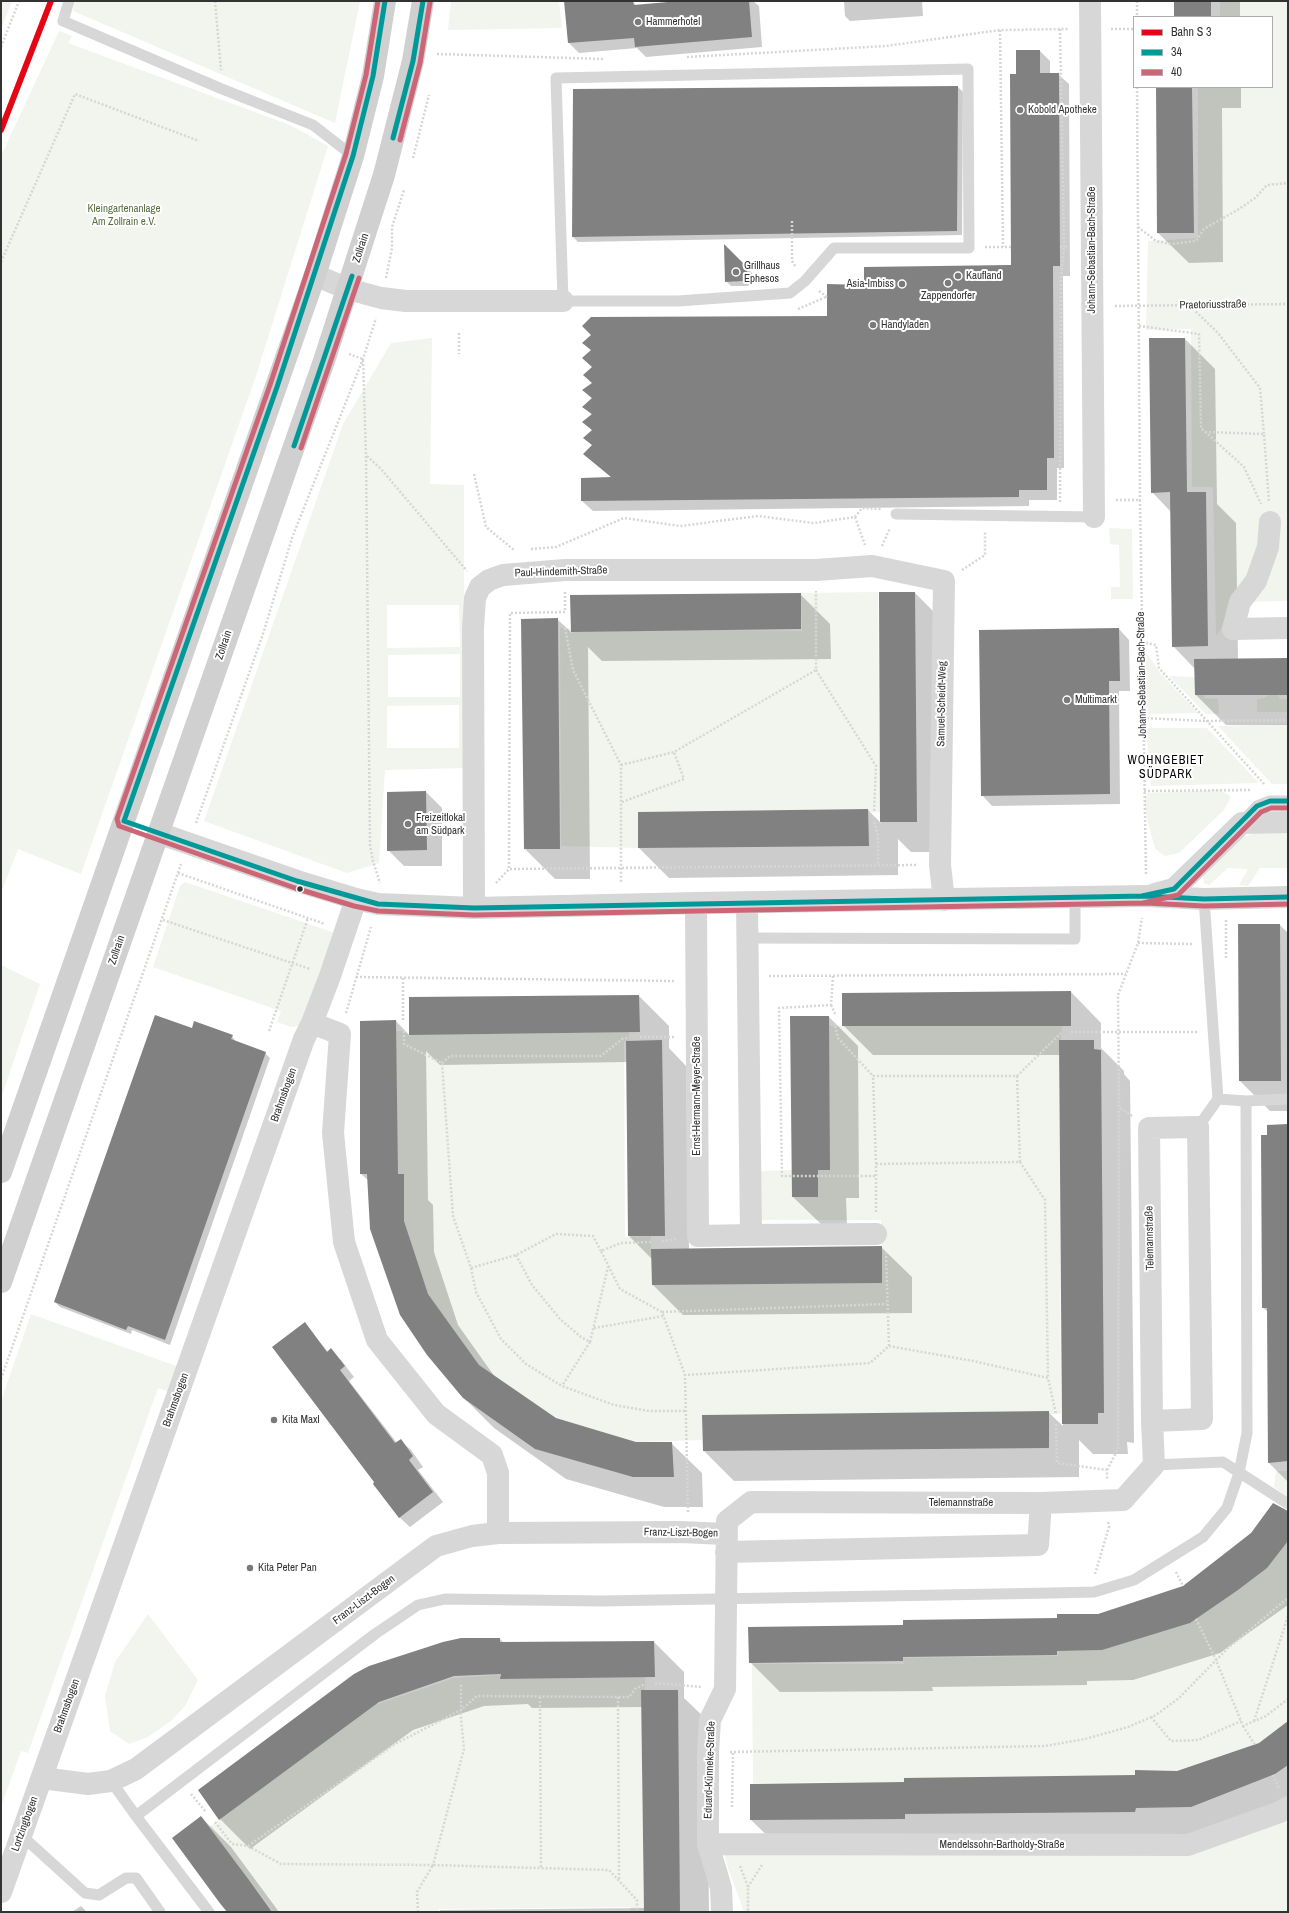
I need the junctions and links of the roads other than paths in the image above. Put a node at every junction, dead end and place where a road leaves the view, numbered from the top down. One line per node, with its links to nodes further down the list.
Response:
1 (69, 1): 5 (lane)
2 (385, 1): 5 (main road)
3 (423, 1): 7 (main road, Zollrain)
4 (1090, 1): 9 (street, Johann-Sebastian-Bach-Straße)
5 (353, 156): 6 (main road)
6 (315, 275): 7 (street); 15 (main road)
7 (348, 289): 8 (street); 18 (main road, Zollrain)
8 (563, 302): 8 (lane)
9 (1093, 508): 10 (lane)
10 (896, 514)
11 (1270, 522): 13 (street)
12 (944, 581): 24 (street, Samuel-Scheidt-Weg); 27 (street, Paul-Hindemith-Straße)
13 (1288, 628)
14 (1288, 801): 16 (lane)
15 (124, 822): 18 (main road); 34 (main road)
16 (1242, 822): 17 (street); 19 (street)
17 (1288, 822)
18 (158, 833): 22 (street); 37 (main road, Zollrain)
19 (1146, 896): 21 (street); 23 (street)
20 (1288, 897): 23 (street)
21 (1076, 898): 24 (street); 28 (lane)
22 (356, 899): 27 (street); 29 (street, Brahmsbogen)
23 (1204, 899): 30 (lane)
24 (944, 900): 26 (street)
25 (696, 903): 26 (street); 27 (street); 36 (street, Ernst-Hermann-Meyer-Straße)
26 (747, 903): 28 (street)
27 (474, 908)
28 (748, 938): 36 (street)
29 (312, 1024): 43 (street); 46 (street, Brahmsbogen)
30 (1218, 1099): 32 (lane); 33 (lane)
31 (1288, 1100): 32 (lane)
32 (1246, 1101): 40 (lane)
33 (1198, 1127): 38 (street); 38 (street, Telemannstraße)
34 (1, 1172)
35 (876, 1234): 36 (street, Ernst-Hermann-Meyer-Straße)
36 (751, 1235)
37 (1, 1282)
38 (1152, 1421): 39 (street, Telemannstraße)
39 (1154, 1465): 40 (lane); 41 (street, Telemannstraße)
40 (1240, 1473): 42 (lane); 45 (lane)
41 (1041, 1503): 44 (street, Telemannstraße); 44 (street, Franz-Liszt-Bogen)
42 (1288, 1504)
43 (498, 1533): 44 (street, Franz-Liszt-Bogen); 47 (street, Franz-Liszt-Bogen)
44 (726, 1543): 45 (street, Eduard-Künneke-Straße)
45 (726, 1599): 49 (lane); 51 (street, Eduard-Künneke-Straße)
46 (42, 1778): 47 (street, Franz-Liszt-Bogen); 50 (street, Lortzingbogen)
47 (111, 1781): 49 (lane)
48 (1288, 1807): 51 (street, Mendelssohn-Bartholdy-Straße)
49 (136, 1816): 54 (lane)
50 (21, 1835): 52 (street, Lortzingbogen); 53 (lane)
51 (708, 1844): 55 (street, Eduard-Künneke-Straße)
52 (1, 1892)
53 (160, 1912)
54 (208, 1912)
55 (722, 1912)

